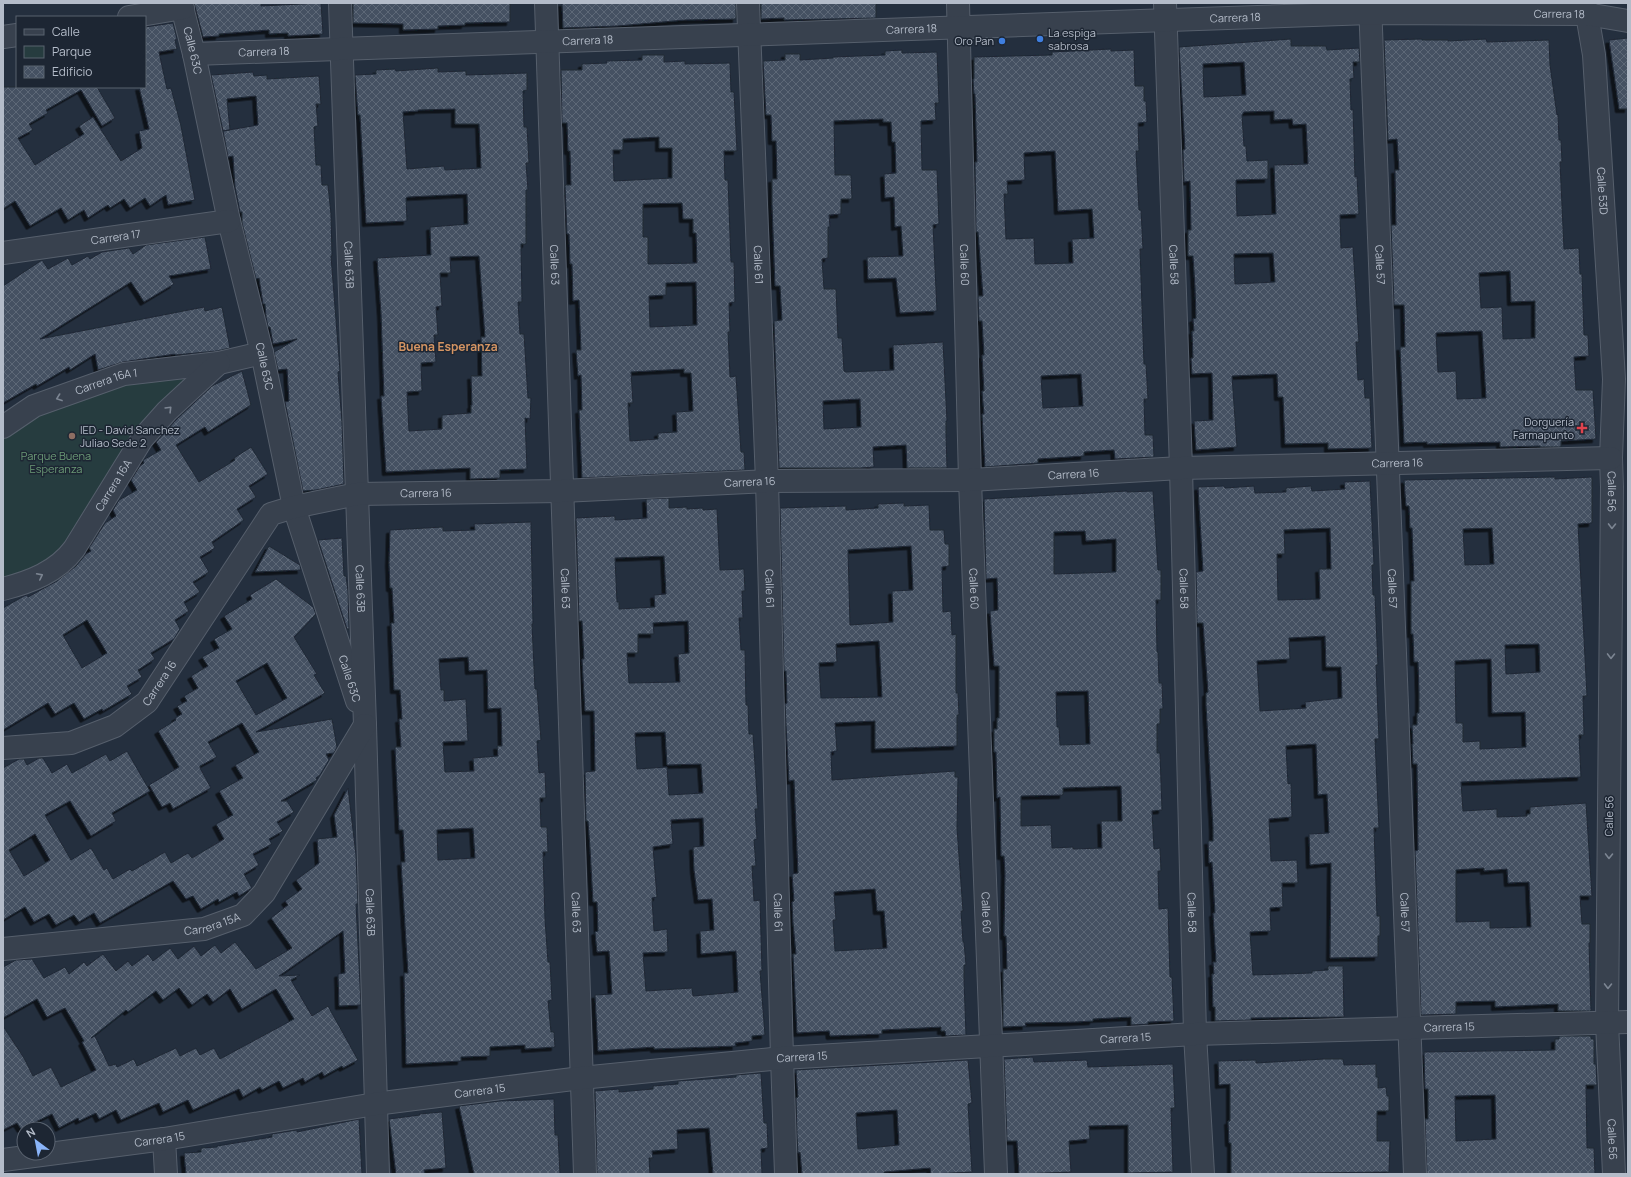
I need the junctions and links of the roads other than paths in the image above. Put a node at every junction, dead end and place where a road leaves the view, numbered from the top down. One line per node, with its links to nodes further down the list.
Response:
1 (340, 3): 16 (street, Calle 63B)
2 (546, 3): 15 (street, Calle 63)
3 (748, 3): 13 (street, Calle 61)
4 (958, 3): 11 (street, Calle 60)
5 (182, 6): 9 (street); 17 (street, Calle 63C)
6 (1370, 8): 7 (street, Carrera 18); 8 (street, Carrera 18); 27 (street, Calle 57)
7 (1586, 9): 10 (street, Carrera 18); 22 (street, Calle 53D)
8 (1165, 11): 11 (street, Carrera 18); 28 (street, Calle 58)
9 (134, 16)
10 (1628, 21)
11 (960, 27): 13 (street, Carrera 18); 29 (street, Calle 60)
12 (16, 35): 14 (street)
13 (749, 35): 15 (street, Carrera 18); 30 (street, Calle 61)
14 (3, 37)
15 (546, 42): 16 (street, Carrera 18); 32 (street, Calle 63)
16 (342, 49): 17 (street, Carrera 18); 33 (street, Calle 63B)
17 (194, 54): 18 (street, Calle 63C)
18 (229, 221): 19 (street, Carrera 17); 20 (street, Calle 63C)
19 (3, 253)
20 (262, 353): 21 (street, Carrera 16A); 34 (street, Calle 63C)
21 (219, 363): 24 (street, Carrera 16A 1, one-way to 24); 36 (street, Carrera 16A, one-way to 21)
22 (1614, 380): 23 (street, Calle 53D); 26 (street, Calle 53D)
23 (1624, 404): 25 (street, Calle 53D)
24 (3, 427)
25 (1628, 435)
26 (1611, 458): 27 (street, Carrera 16); 31 (street, Calle 56)
27 (1388, 462): 28 (street, Carrera 16); 41 (street, Calle 57)
28 (1181, 468): 29 (street, Carrera 16); 42 (street, Calle 58)
29 (970, 480): 30 (street, Carrera 16); 43 (street, Calle 60)
30 (767, 481): 32 (street, Carrera 16); 44 (street, Calle 61)
31 (1612, 487): 35 (street); 40 (street, Calle 56, one-way to 40)
32 (562, 491): 33 (street, Carrera 16); 45 (street, Calle 63)
33 (357, 494): 34 (street, Carrera 16); 37 (street, Calle 63B)
34 (294, 507): 37 (street, Calle 63C); 38 (street, Carrera 16)
35 (1628, 512)
36 (3, 589)
37 (365, 725): 39 (street, Carrera 15A); 46 (street, Calle 63B)
38 (3, 748)
39 (3, 949)
40 (1618, 1023): 41 (street, Carrera 15); 56 (street, Calle 56)
41 (1410, 1028): 42 (street, Carrera 15); 55 (street, Calle 57)
42 (1195, 1034): 43 (street, Carrera 15); 54 (street, Calle 58)
43 (990, 1046): 44 (street, Carrera 15); 53 (street, Calle 60)
44 (782, 1058): 45 (street, Carrera 15); 52 (street, Calle 61)
45 (581, 1078): 46 (street, Carrera 15); 51 (street, Calle 63)
46 (375, 1104): 47 (street, Carrera 15); 50 (street, Calle 63B)
47 (164, 1139): 48 (street, Carrera 15); 49 (street)
48 (3, 1160)
49 (166, 1174)
50 (378, 1174)
51 (585, 1174)
52 (786, 1174)
53 (996, 1174)
54 (1203, 1174)
55 (1415, 1174)
56 (1614, 1174)

